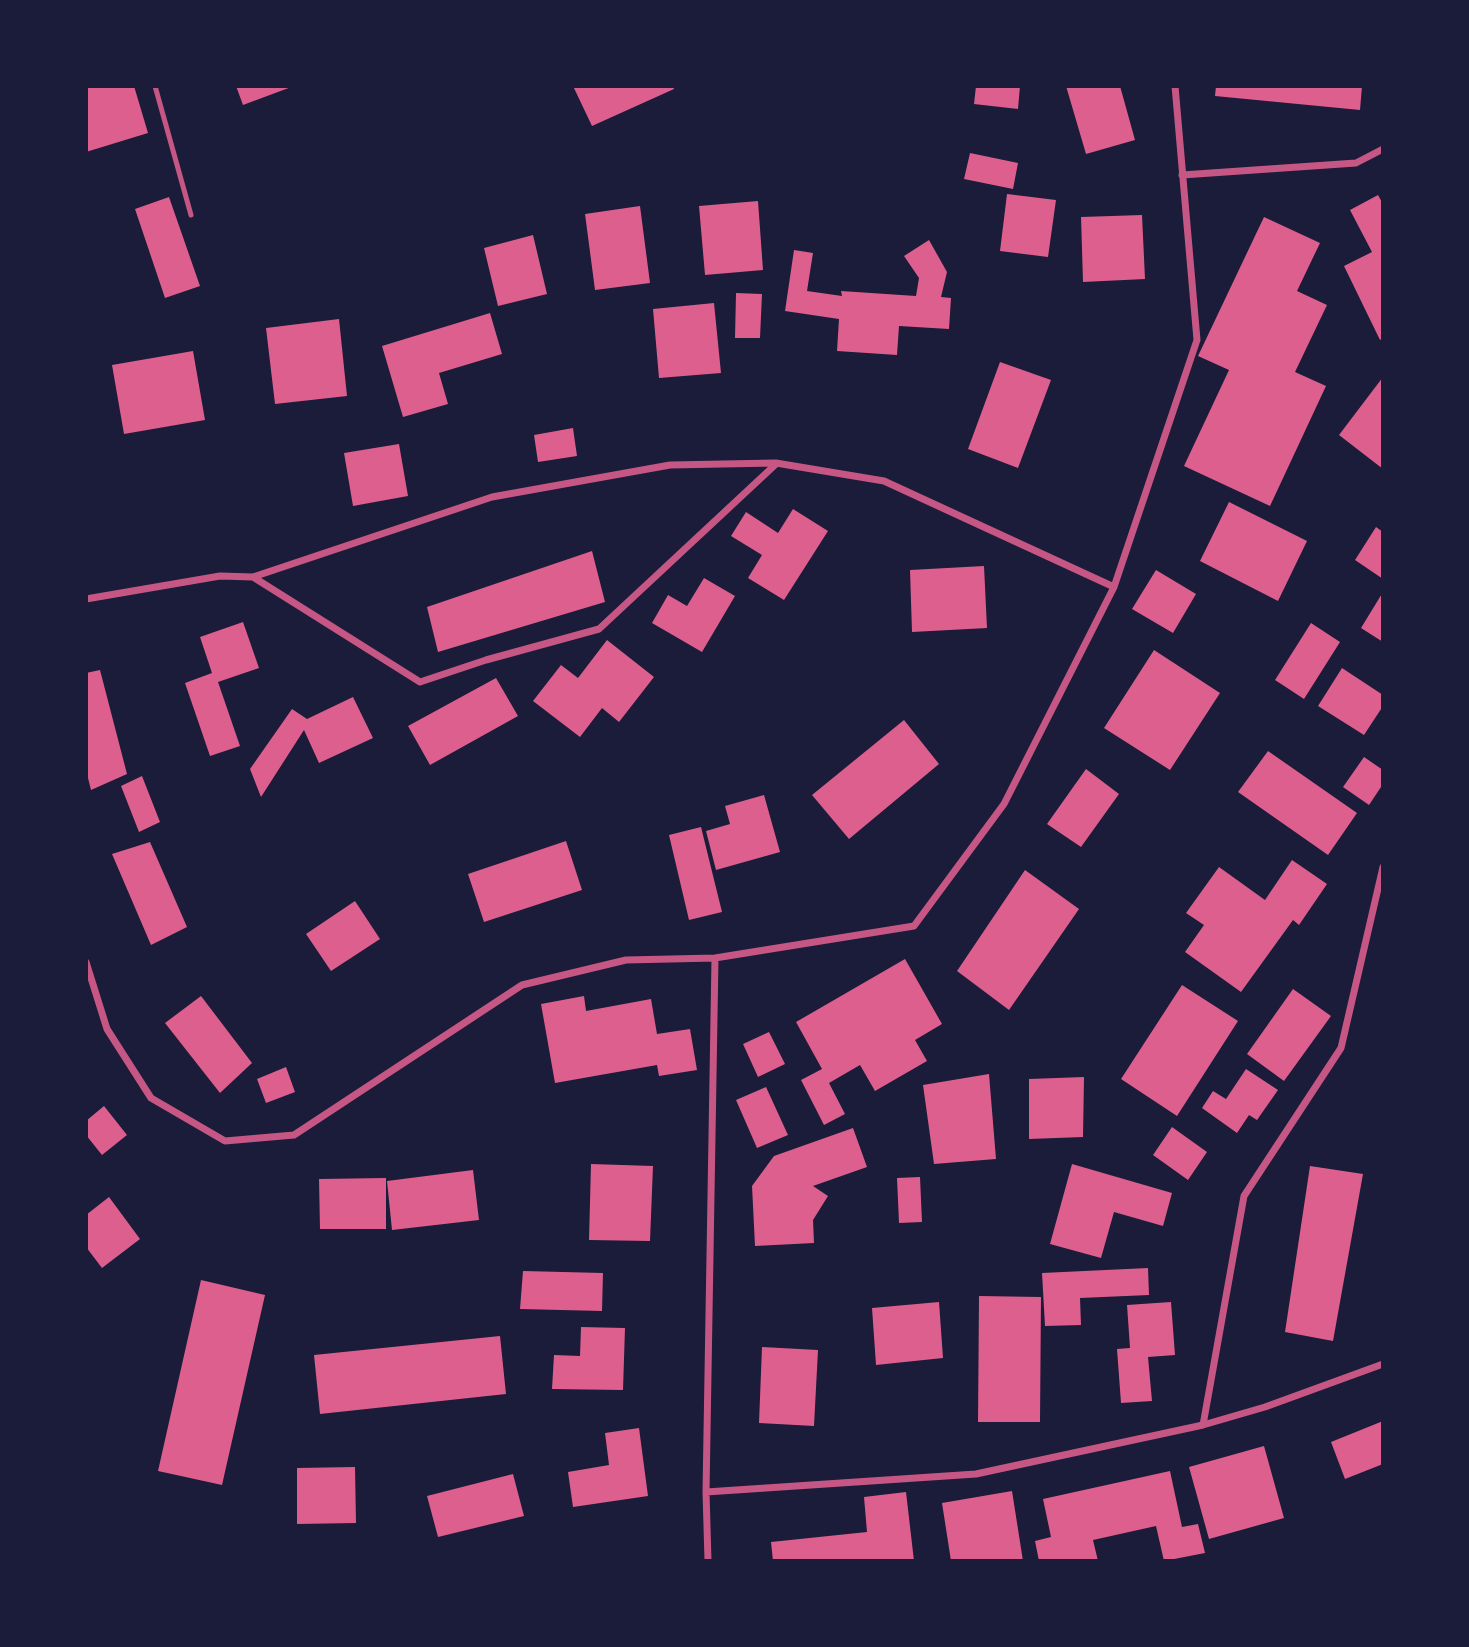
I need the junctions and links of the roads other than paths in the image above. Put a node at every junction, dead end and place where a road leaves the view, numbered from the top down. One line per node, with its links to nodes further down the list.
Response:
1 (155, 86): 5 (lane)
2 (1175, 86): 4 (street)
3 (1383, 149): 4 (street)
4 (1182, 175): 8 (street)
5 (191, 215)
6 (776, 463): 7 (street); 7 (street); 8 (street)
7 (253, 577): 9 (street)
8 (1114, 587): 11 (street)
9 (86, 598)
10 (1383, 867): 14 (street)
11 (715, 958): 12 (street); 15 (street)
12 (86, 962)
13 (1383, 1364): 14 (street)
14 (1203, 1425): 15 (street)
15 (706, 1492): 16 (street)
16 (708, 1561)

